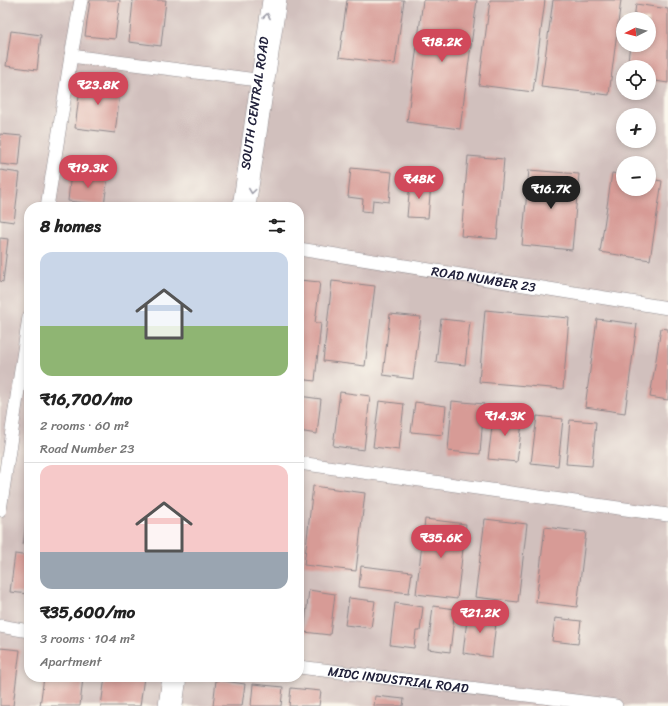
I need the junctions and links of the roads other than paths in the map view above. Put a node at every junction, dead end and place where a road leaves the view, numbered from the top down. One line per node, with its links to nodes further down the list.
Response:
1 (81, 0): 4 (street)
2 (269, 0): 5 (street, SOUTH CENTRAL ROAD, one-way to 2)
3 (280, 0): 5 (street, SOUTH CENTRAL ROAD)
4 (71, 56): 5 (street); 6 (street)
5 (263, 81): 7 (street, SOUTH CENTRAL ROAD); 8 (street, SOUTH CENTRAL ROAD, one-way to 8)
6 (48, 202)
7 (239, 202)
8 (250, 202)
9 (304, 250): 10 (street, ROAD NUMBER 23)
10 (668, 308)
11 (24, 351): 13 (street)
12 (304, 465): 14 (street)
13 (0, 510)
14 (668, 515)
15 (0, 626): 16 (street)
16 (24, 630)
17 (304, 669): 20 (street, MIDC INDUSTRIAL ROAD)
18 (168, 682): 22 (street)
19 (179, 682): 23 (street)
20 (514, 700): 21 (street, MIDC INDUSTRIAL ROAD)
21 (579, 704): 24 (street, MIDC INDUSTRIAL ROAD)
22 (165, 706)
23 (176, 706)
24 (616, 706)

